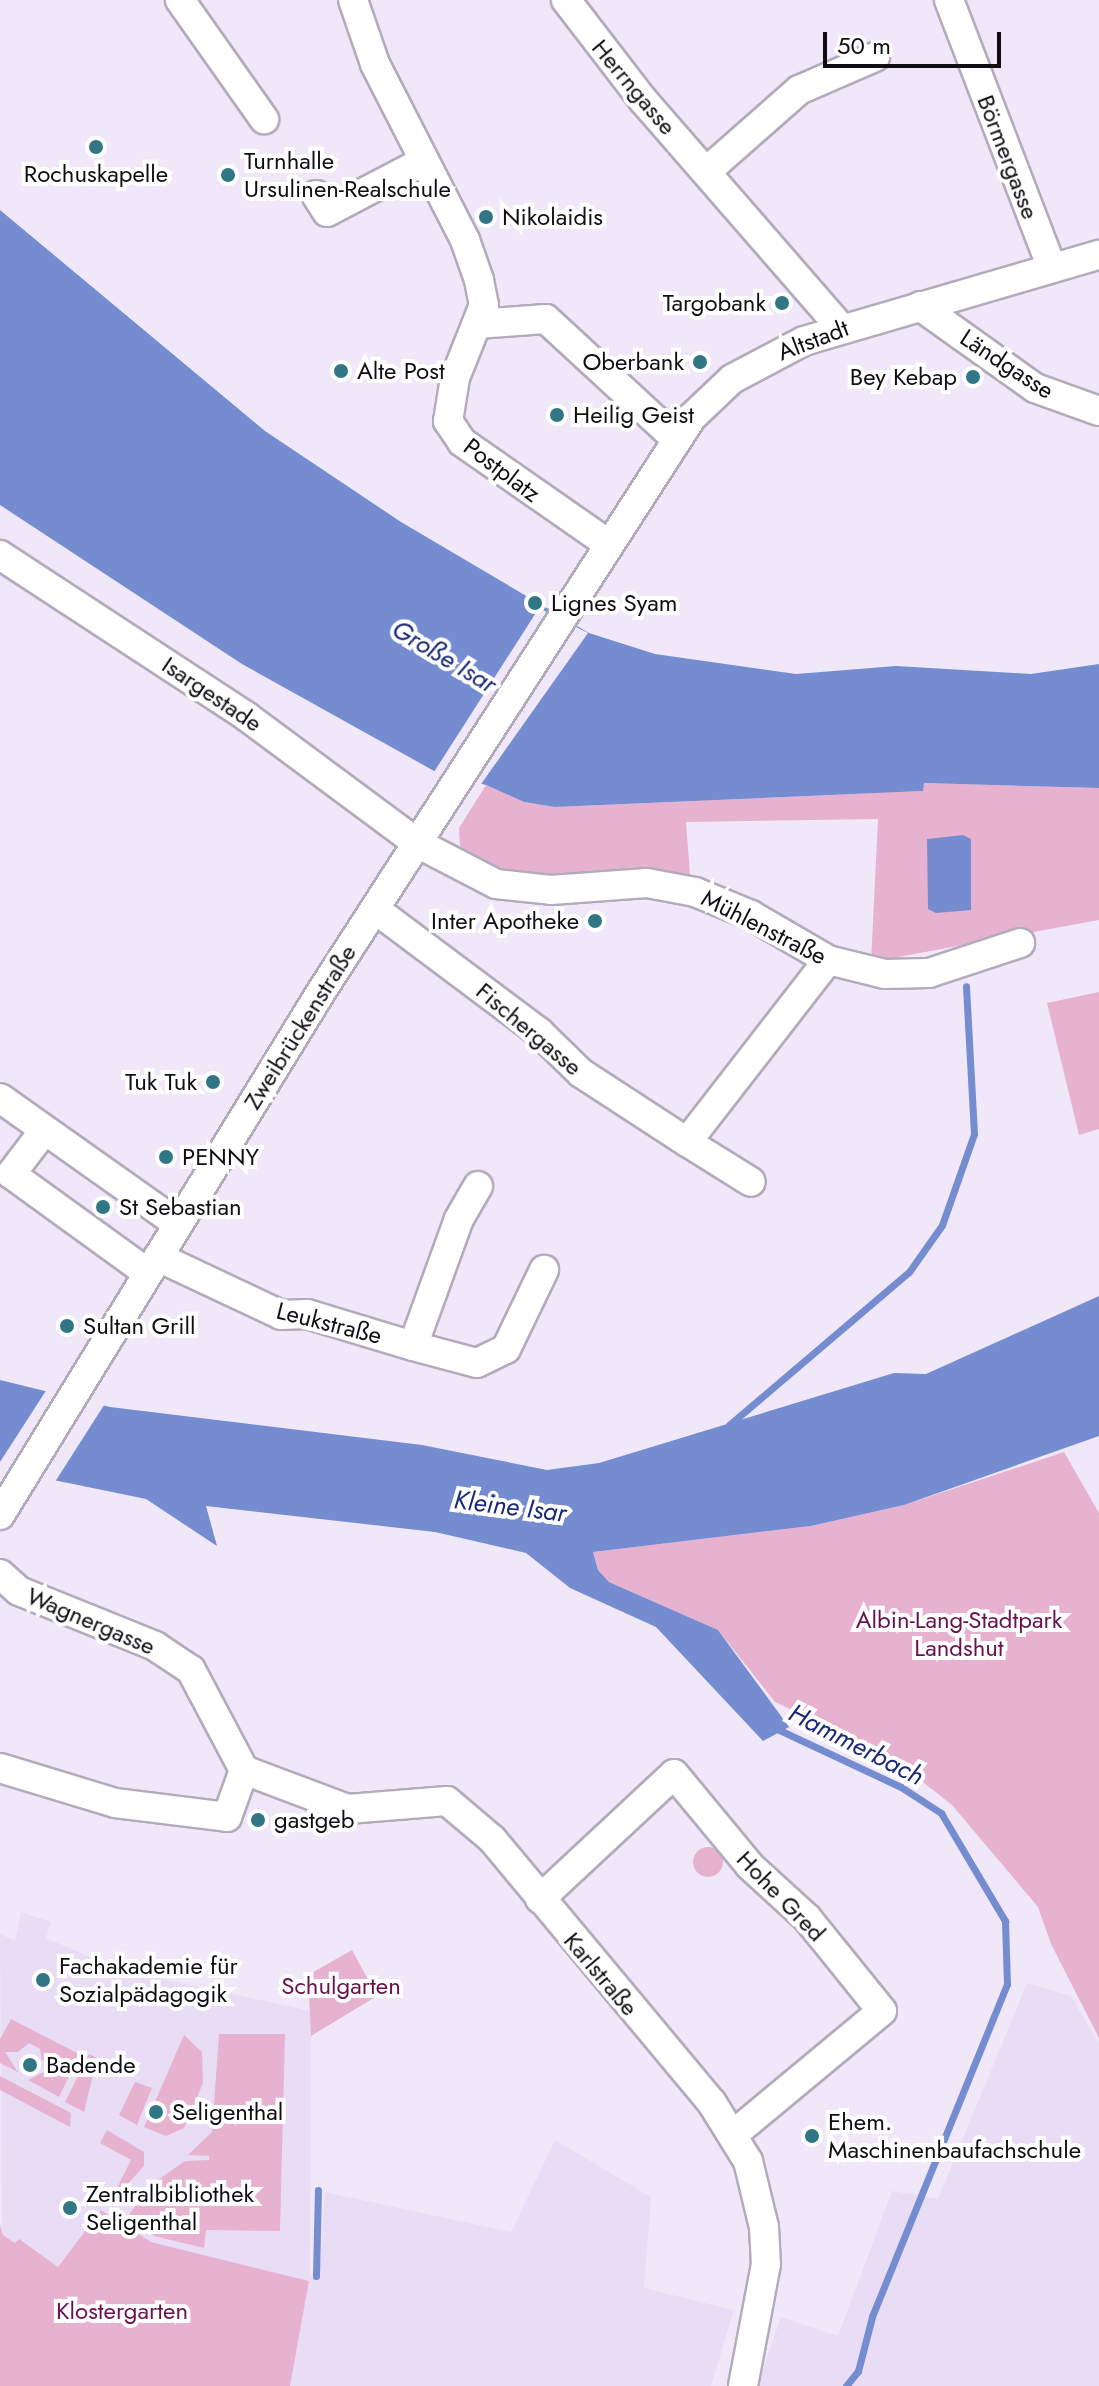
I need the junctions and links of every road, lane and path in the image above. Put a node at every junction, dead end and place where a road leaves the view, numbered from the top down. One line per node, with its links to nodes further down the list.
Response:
1 (180, 0): 6 (street)
2 (353, 0): 7 (street)
3 (566, 0): 8 (street, Herrngasse)
4 (949, 0): 11 (street, Börmergasse)
5 (875, 57): 8 (street)
6 (264, 119)
7 (424, 161): 9 (street); 13 (street)
8 (707, 171): 14 (street, Herrngasse)
9 (316, 195)
10 (1099, 255): 11 (street, Altstadt)
11 (1052, 268): 12 (street, Altstadt)
12 (920, 306): 14 (street, Altstadt); 15 (street, Ländgasse)
13 (477, 324): 16 (street); 17 (street, Postplatz)
14 (840, 327): 16 (street, Altstadt)
15 (1099, 411)
16 (676, 439): 17 (street, Altstadt)
17 (608, 544): 19 (street, Zweibrückenstraße)
18 (0, 555): 19 (street, Isargestade)
19 (417, 843): 20 (street, Zweibrückenstraße); 22 (street, Mühlenstraße)
20 (376, 910): 25 (street, Fischergasse); 28 (street, Zweibrückenstraße)
21 (1020, 943): 22 (street, Mühlenstraße)
22 (828, 960): 25 (street)
23 (0, 1098): 24 (street)
24 (43, 1132): 28 (street); 29 (street, Leukstraße)
25 (687, 1142): 26 (street, Fischergasse)
26 (751, 1182)
27 (478, 1186): 31 (street, Leukstraße)
28 (178, 1224): 29 (street, Zweibrückenstraße)
29 (153, 1265): 31 (street, Leukstraße); 32 (street, Zweibrückenstraße)
30 (544, 1270): 31 (street, Leukstraße)
31 (413, 1346)
32 (0, 1515)
33 (0, 1574): 34 (street, Wagnergasse)
34 (236, 1760): 35 (street); 36 (street, Karlstraße)
35 (0, 1768)
36 (540, 1899): 37 (street, Karlstraße); 37 (street, Hohe Gred)
37 (735, 2133): 38 (street, Karlstraße)
38 (743, 2386)

